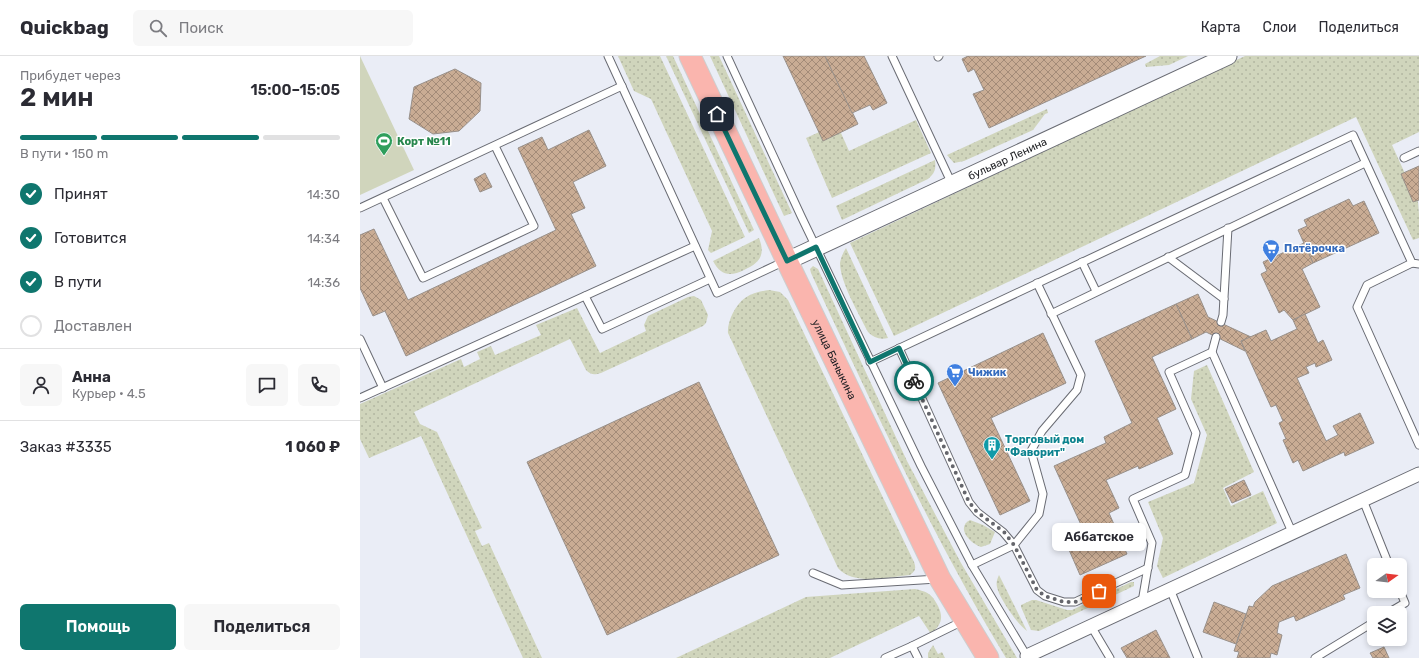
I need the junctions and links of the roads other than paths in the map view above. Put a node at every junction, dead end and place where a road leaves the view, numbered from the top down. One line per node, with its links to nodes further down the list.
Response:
1 (608, 56): 6 (lane)
2 (690, 56): 18 (main road, улица Баныкина)
3 (727, 56): 16 (lane)
4 (892, 56): 11 (lane)
5 (1228, 56): 11 (street, бульвар Ленина)
6 (622, 86): 7 (lane); 15 (lane)
7 (495, 146): 12 (lane); 12 (lane)
8 (1419, 151): 9 (lane)
9 (1404, 158)
10 (1365, 163): 14 (lane); 19 (lane); 20 (lane)
11 (952, 184): 16 (street, бульвар Ленина)
12 (383, 198): 13 (lane)
13 (360, 208)
14 (1228, 228): 17 (lane); 25 (lane)
15 (695, 246): 21 (lane); 24 (lane)
16 (816, 247): 18 (street, бульвар Ленина); 32 (lane)
17 (1168, 257): 23 (lane); 25 (lane)
18 (787, 261): 21 (lane); 44 (main road, улица Баныкина)
19 (1082, 262): 22 (lane); 23 (lane)
20 (1416, 263): 35 (lane)
21 (710, 279): 24 (lane)
22 (1037, 283): 26 (lane); 30 (lane)
23 (1096, 292): 26 (lane)
24 (585, 296): 33 (lane)
25 (1224, 299): 27 (lane)
26 (1052, 314): 39 (lane)
27 (1221, 322)
28 (1216, 337): 31 (lane)
29 (360, 339): 33 (lane)
30 (899, 348): 32 (lane); 39 (lane)
31 (1212, 352): 38 (lane); 42 (lane)
32 (870, 362): 41 (lane)
33 (383, 388): 34 (lane)
34 (360, 398)
35 (1419, 445)
36 (1419, 474): 37 (street)
37 (1363, 500): 38 (street); 40 (lane)
38 (1292, 532): 45 (street)
39 (1014, 545): 41 (lane); 42 (lane)
40 (1386, 558)
41 (972, 565): 53 (lane)
42 (1148, 568): 47 (lane)
43 (814, 574): 44 (lane)
44 (940, 579): 49 (main road, улица Баныкина)
45 (1170, 589): 47 (street); 58 (lane)
46 (1402, 598): 48 (lane)
47 (1142, 602): 50 (street)
48 (1399, 606)
49 (965, 620): 52 (lane); 56 (main road, улица Баныкина)
50 (1091, 626): 53 (street); 57 (lane)
51 (1367, 626): 59 (lane)
52 (912, 646): 54 (lane); 55 (lane)
53 (1028, 657)
54 (885, 658)
55 (918, 658)
56 (988, 658)
57 (1110, 658)
58 (1198, 658)
59 (1315, 658)

